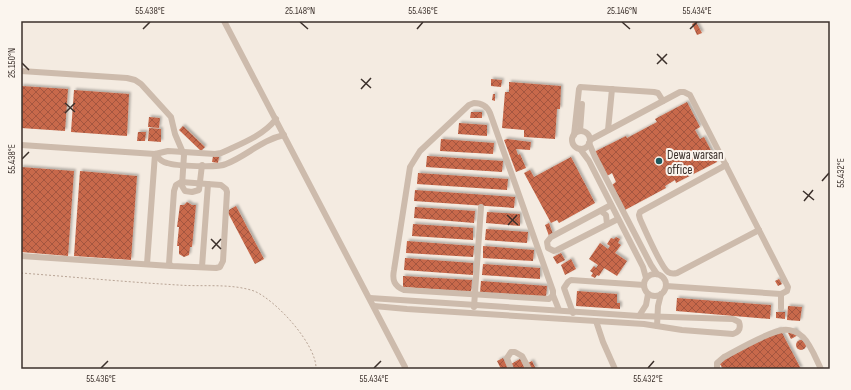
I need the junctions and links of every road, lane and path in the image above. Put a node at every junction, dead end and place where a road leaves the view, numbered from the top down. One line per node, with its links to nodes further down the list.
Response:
1 (224, 21): 6 (lane)
2 (21, 71): 14 (lane)
3 (612, 89): 4 (lane); 7 (lane); 8 (lane)
4 (663, 101): 7 (lane); 18 (lane)
5 (582, 104): 8 (lane)
6 (276, 119): 9 (lane); 12 (lane)
7 (608, 130): 10 (lane)
8 (577, 133): 10 (lane); 13 (lane)
9 (284, 135): 16 (lane); 45 (lane)
10 (590, 141): 13 (lane); 30 (lane)
11 (21, 145): 15 (lane)
12 (236, 146): 14 (lane); 16 (lane)
13 (580, 149): 23 (lane)
14 (183, 152): 15 (lane); 17 (lane)
15 (156, 154): 17 (lane); 32 (lane)
16 (242, 156): 19 (lane)
17 (184, 165): 19 (lane); 20 (lane)
18 (726, 165): 28 (lane); 29 (lane)
19 (202, 166): 21 (lane)
20 (183, 183): 21 (lane); 33 (lane)
21 (200, 184): 22 (lane)
22 (208, 184): 34 (lane); 34 (lane)
23 (611, 205): 25 (lane); 26 (lane)
24 (481, 206): 43 (lane)
25 (601, 211): 27 (lane); 27 (lane)
26 (618, 219): 27 (lane); 37 (lane)
27 (607, 224)
28 (759, 230): 29 (lane); 42 (lane)
29 (653, 245): 30 (lane)
30 (643, 250): 36 (lane)
31 (21, 256): 32 (lane)
32 (146, 264): 33 (lane)
33 (171, 266): 34 (lane)
34 (202, 267)
35 (21, 273): 60 (path)
36 (657, 274): 37 (lane); 39 (lane)
37 (646, 278): 38 (lane)
38 (644, 285): 40 (lane); 52 (lane)
39 (666, 286): 41 (lane); 42 (lane)
40 (648, 294): 41 (lane); 54 (lane)
41 (661, 294): 55 (lane)
42 (781, 294): 49 (lane)
43 (475, 295): 44 (lane); 44 (lane); 47 (lane)
44 (553, 295): 51 (lane)
45 (370, 298): 46 (lane); 48 (lane)
46 (408, 301): 47 (lane); 50 (lane)
47 (474, 304): 51 (lane); 53 (lane)
48 (374, 306): 50 (lane); 59 (lane)
49 (781, 308)
50 (407, 309): 53 (lane)
51 (559, 310): 52 (lane)
52 (572, 311): 54 (lane); 56 (lane)
53 (473, 313): 56 (lane)
54 (639, 316): 55 (lane)
55 (657, 316): 58 (lane); 58 (lane)
56 (576, 321): 57 (lane)
57 (596, 322): 58 (lane); 63 (lane)
58 (657, 326)
59 (405, 367)
60 (316, 369)
61 (511, 369): 62 (lane)
62 (529, 369)
63 (615, 369)
64 (717, 369): 65 (lane)
65 (821, 369)

